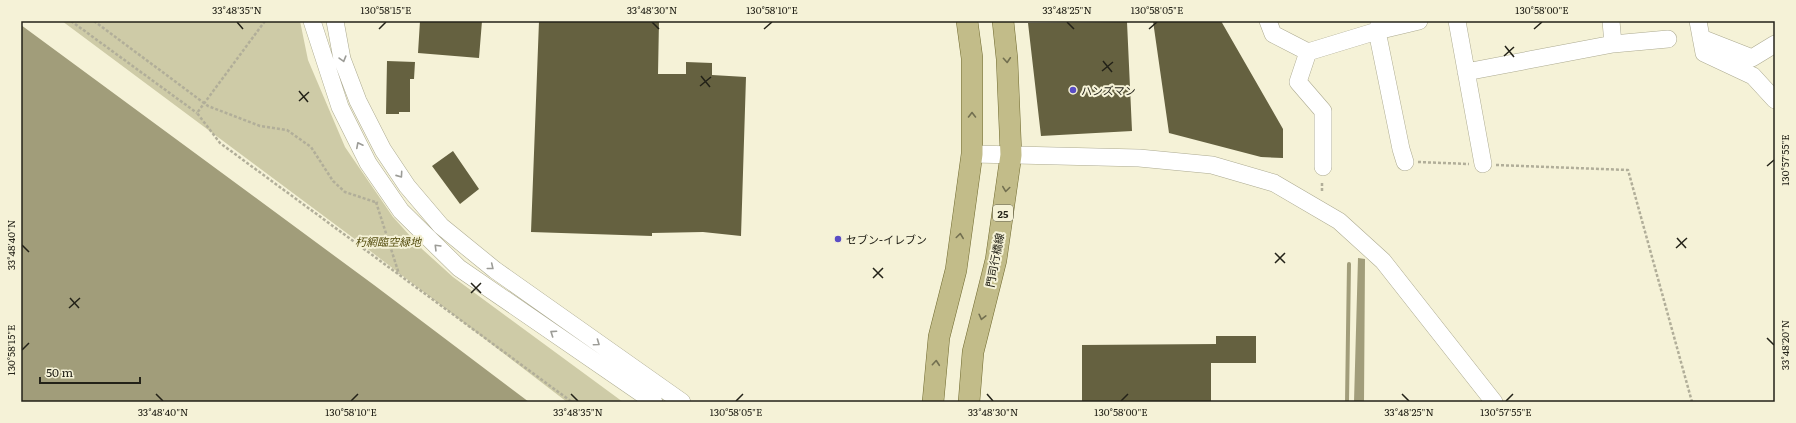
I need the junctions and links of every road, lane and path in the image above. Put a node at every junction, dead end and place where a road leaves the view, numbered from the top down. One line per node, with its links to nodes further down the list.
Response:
1 (71, 21): 22 (path)
2 (94, 21): 21 (path)
3 (265, 21): 21 (path)
4 (312, 21): 29 (street, one-way to 4)
5 (335, 21): 33 (street, one-way to 33)
6 (967, 21): 23 (main road, one-way to 6)
7 (1003, 21): 24 (main road, 門司行橋線 / 25, one-way to 24)
8 (1419, 21): 13 (street)
9 (1457, 21): 19 (street)
10 (1612, 21): 16 (street)
11 (1698, 21): 14 (street)
12 (1272, 23): 18 (street)
13 (1378, 26): 18 (street); 25 (street)
14 (1701, 38): 17 (street); 20 (street)
15 (1668, 39): 16 (street)
16 (1613, 44): 19 (street)
17 (1775, 44)
18 (1308, 52): 27 (street)
19 (1466, 72): 26 (street)
20 (1775, 100)
21 (204, 103): 22 (path); 28 (path)
22 (197, 113): 30 (path)
23 (972, 154): 24 (street); 34 (main road, one-way to 23)
24 (1011, 155): 35 (main road, 門司行橋線 / 25, one-way to 35); 36 (street)
25 (1405, 162): 26 (path)
26 (1483, 164): 37 (path)
27 (1323, 167)
28 (376, 202): 29 (path); 30 (path)
29 (401, 211): 32 (street, one-way to 29)
30 (399, 274): 31 (path)
31 (572, 402)
32 (654, 402)
33 (682, 402)
34 (933, 402)
35 (969, 402)
36 (1494, 402)
37 (1692, 402)

